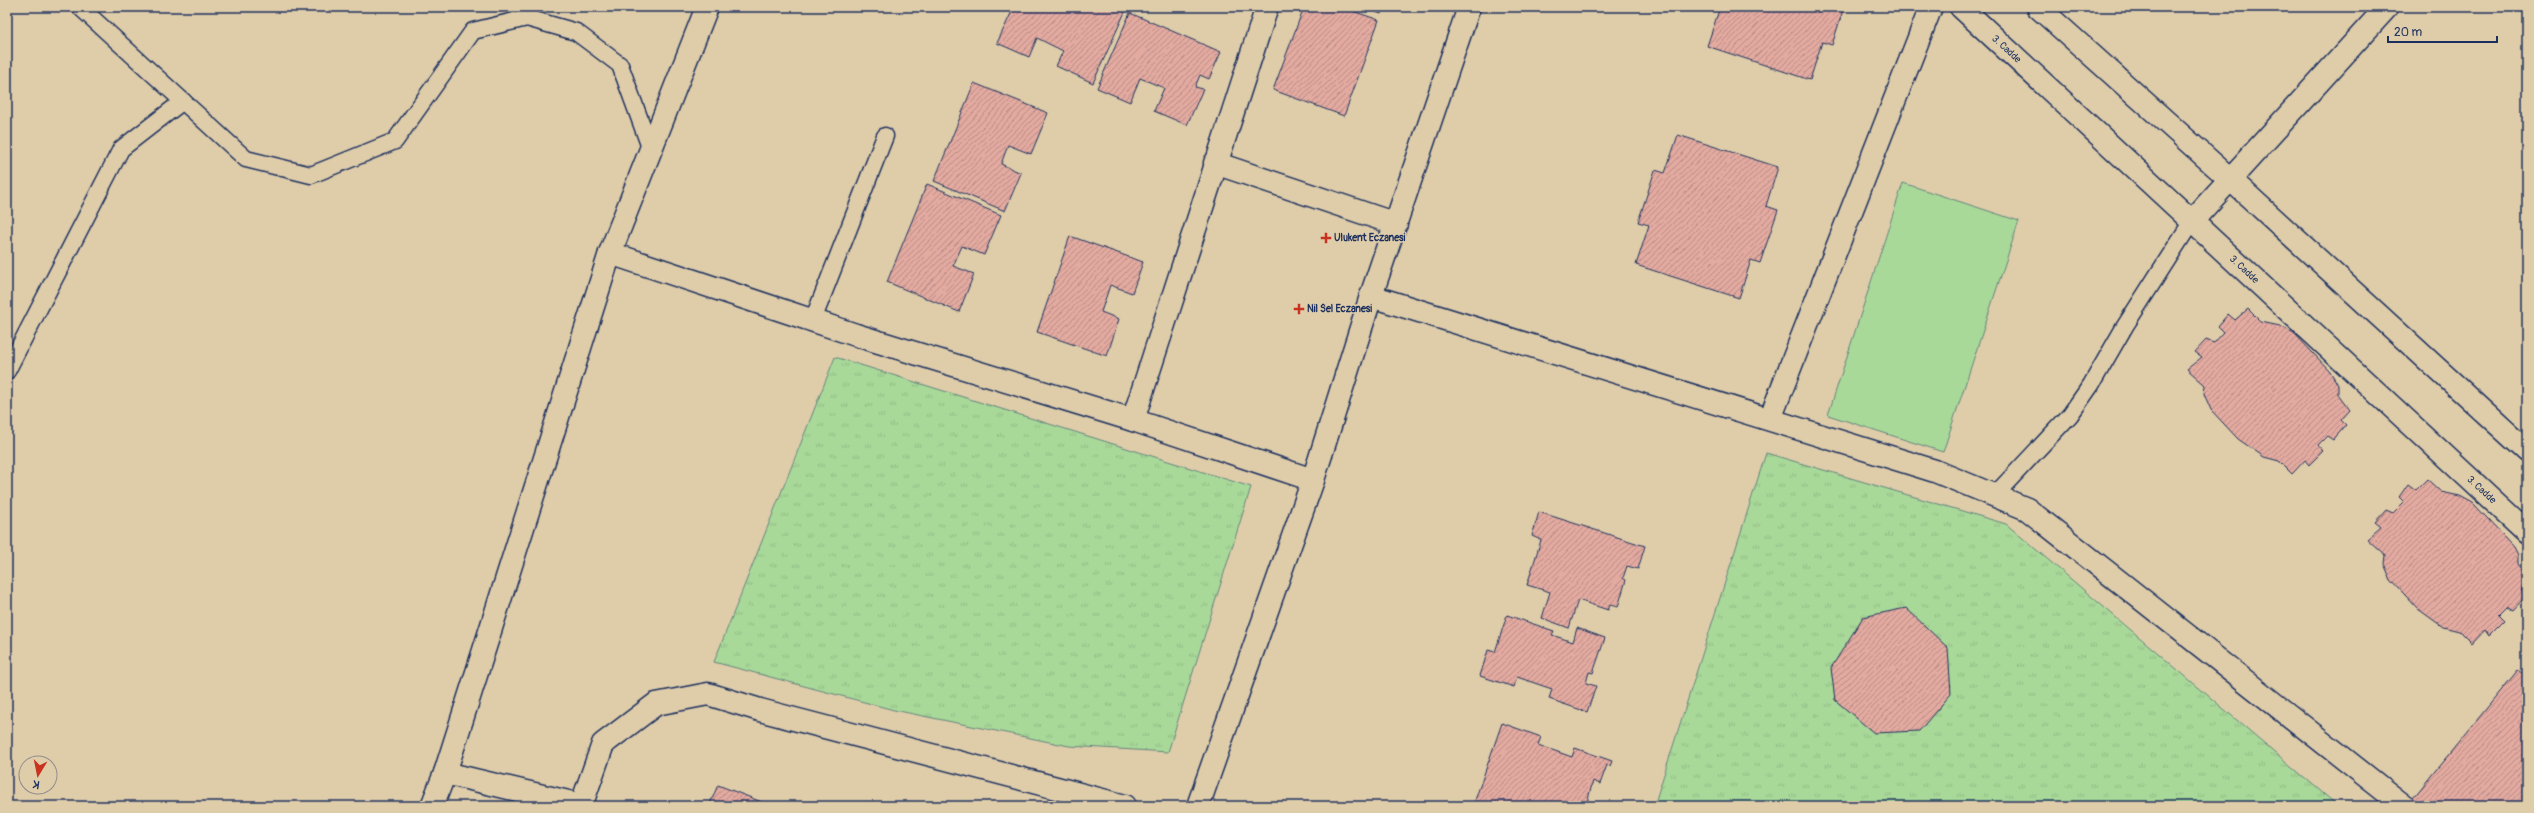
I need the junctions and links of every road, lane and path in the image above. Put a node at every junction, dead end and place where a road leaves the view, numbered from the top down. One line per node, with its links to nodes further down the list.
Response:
1 (80, 7): 9 (lane)
2 (707, 7): 11 (street)
3 (1267, 7): 12 (street)
4 (1469, 7): 15 (street)
5 (1930, 7): 20 (street)
6 (1961, 7): 14 (street, 3. Cadde)
7 (2038, 7): 13 (street)
8 (2387, 7): 13 (street)
9 (182, 101): 11 (lane); 19 (lane)
10 (885, 136): 18 (lane)
11 (651, 150): 16 (street)
12 (1215, 163): 15 (street); 21 (street)
13 (2230, 179): 14 (street); 22 (street)
14 (2192, 221): 24 (lane); 25 (street, 3. Cadde)
15 (1396, 224): 17 (street)
16 (610, 253): 18 (street); 26 (street)
17 (1371, 296): 20 (street); 23 (street)
18 (813, 320): 21 (street)
19 (7, 371)
20 (1770, 419): 24 (street)
21 (1133, 420): 23 (street)
22 (2527, 451)
23 (1313, 480): 30 (street)
24 (1994, 496): 31 (street)
25 (2527, 532)
26 (445, 773): 27 (street); 28 (street)
27 (432, 806)
28 (581, 806): 29 (street)
29 (1125, 806)
30 (1198, 806)
31 (2404, 806)

